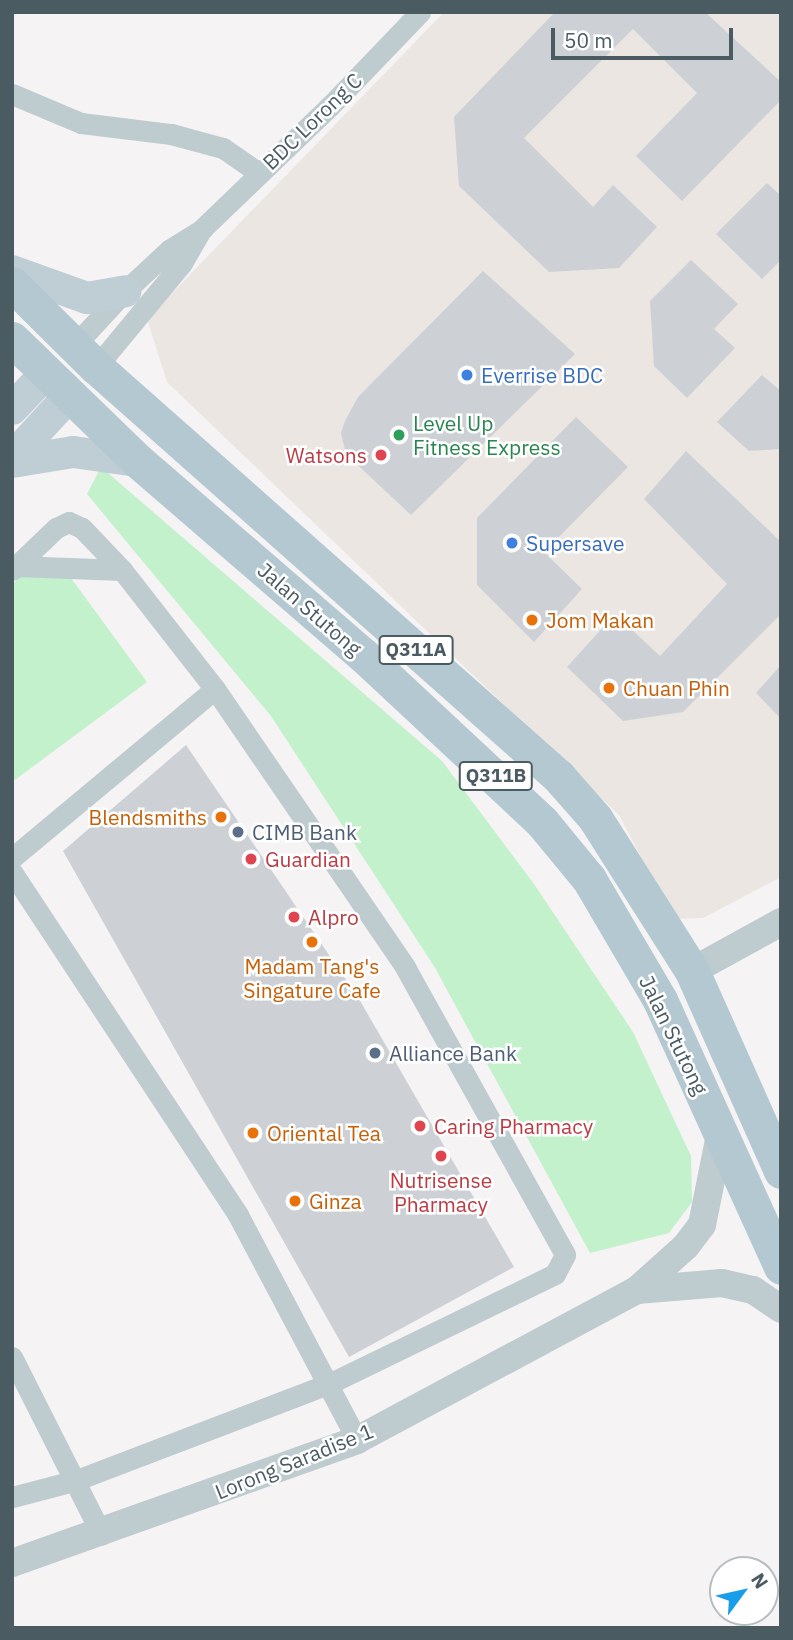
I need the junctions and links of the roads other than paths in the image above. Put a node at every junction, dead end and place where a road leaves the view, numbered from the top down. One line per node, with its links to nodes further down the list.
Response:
1 (420, 12): 3 (street, BDC Lorong C)
2 (12, 94): 3 (street)
3 (258, 173): 4 (street, BDC Lorong C)
4 (202, 229): 7 (street, BDC Lorong C); 9 (street, BDC Lorong C)
5 (12, 271): 7 (main road)
6 (12, 284): 9 (main road, Jalan Stutong / Q311A)
7 (125, 291): 9 (street, BDC Lorong C)
8 (12, 339): 10 (main road, Jalan Stutong / Q311B)
9 (85, 357): 10 (main road, BDC Lorong C); 20 (main road, Jalan Stutong / Q311A)
10 (59, 384): 11 (main road); 12 (main road); 13 (main road, Jalan Stutong / Q311B)
11 (12, 409)
12 (12, 460): 13 (main road)
13 (138, 461): 21 (main road, Jalan Stutong / Q311B)
14 (14, 568): 15 (street); 15 (street)
15 (122, 570): 16 (street)
16 (215, 689): 17 (street); 28 (street)
17 (12, 858)
18 (12, 872): 28 (street)
19 (781, 922): 20 (street)
20 (691, 971): 21 (main road); 23 (main road, Jalan Stutong / Q311A)
21 (660, 1000): 22 (main road, Jalan Stutong / Q311B)
22 (721, 1130): 24 (main road, Jalan Stutong / Q311B); 25 (street)
23 (781, 1171)
24 (781, 1267)
25 (637, 1290): 26 (street); 29 (street, Lorong Saradise 1)
26 (781, 1309)
27 (12, 1357): 30 (street)
28 (328, 1384): 29 (street); 30 (street)
29 (357, 1440): 32 (street, Lorong Saradise 1)
30 (77, 1480): 31 (street); 32 (street)
31 (12, 1497)
32 (102, 1535): 33 (street, Lorong Saradise 1)
33 (12, 1563)

